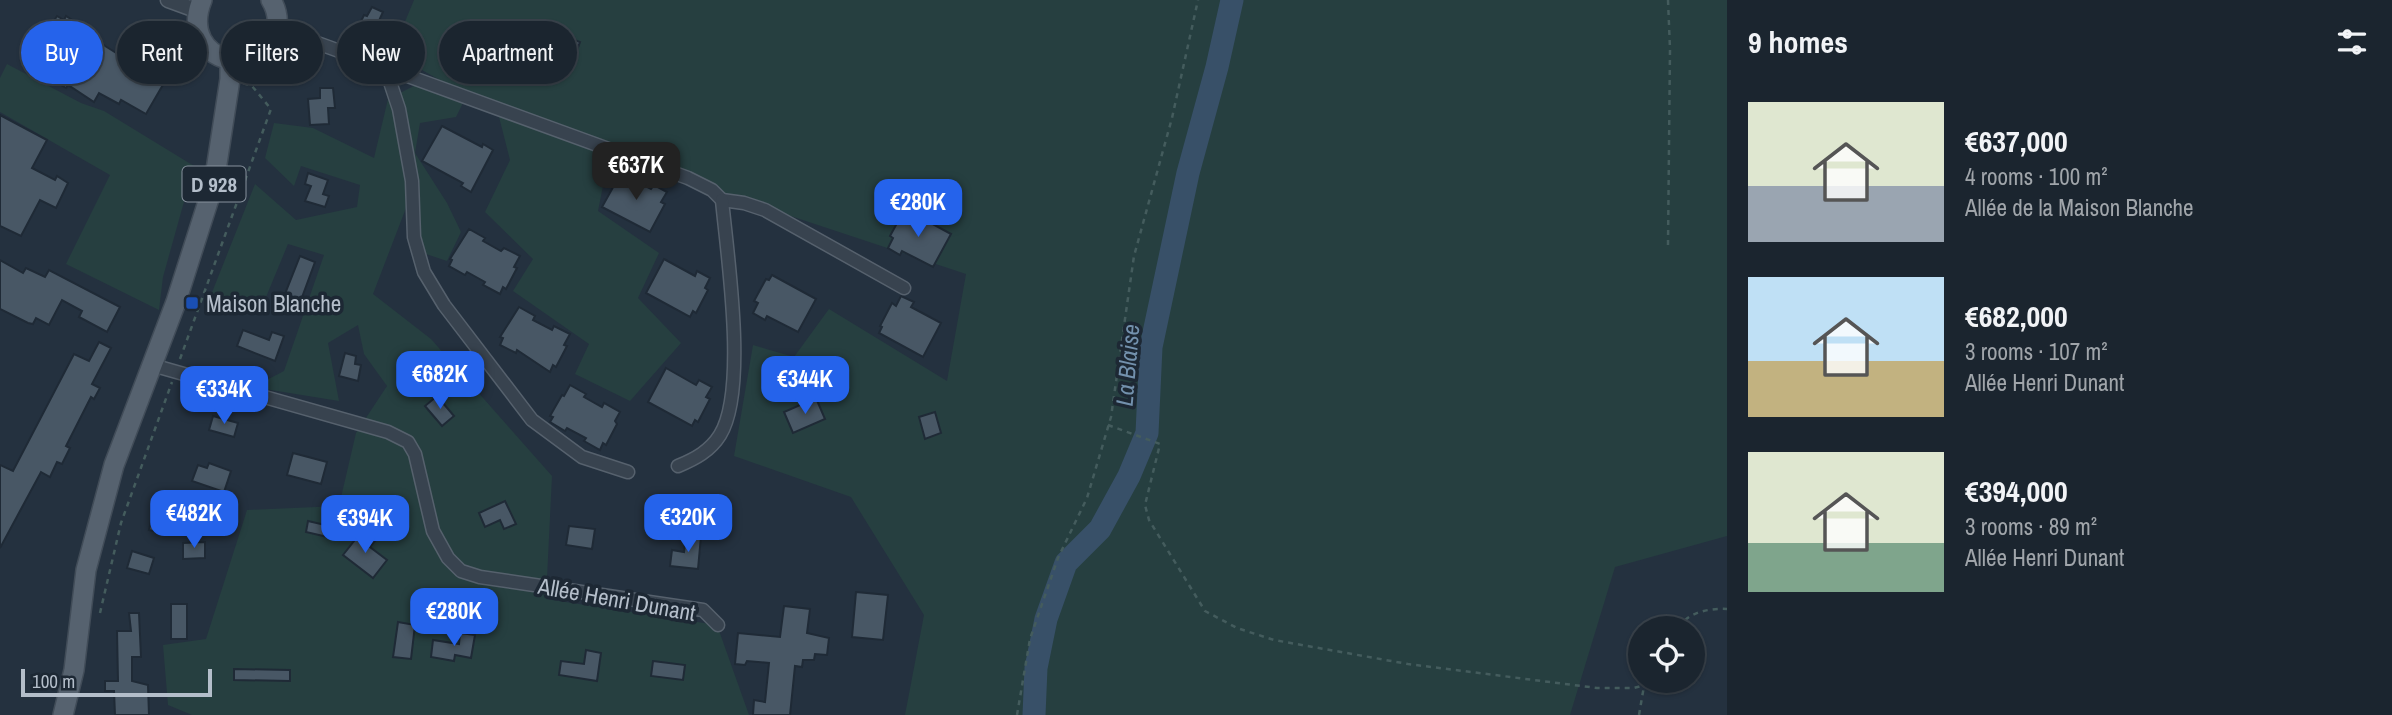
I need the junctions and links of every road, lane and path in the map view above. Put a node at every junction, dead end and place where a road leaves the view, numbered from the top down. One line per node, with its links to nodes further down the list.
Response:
1 (168, 0): 5 (street)
2 (271, 0): 6 (main road)
3 (1198, 0): 17 (path)
4 (1668, 0): 13 (path)
5 (200, 6): 7 (main road)
6 (277, 21)
7 (221, 60)
8 (425, 82): 12 (street)
9 (228, 84): 15 (main road, D 928)
10 (250, 84): 16 (path)
11 (391, 84): 19 (street)
12 (722, 200): 14 (street); 18 (street)
13 (1668, 245)
14 (904, 288)
15 (152, 365): 16 (street, Allée Henri Dunant); 24 (main road, D 928)
16 (175, 373): 21 (path); 23 (street, Allée Henri Dunant)
17 (1108, 425): 25 (path); 29 (path)
18 (678, 467)
19 (628, 472)
20 (1727, 609): 22 (path)
21 (100, 613)
22 (1691, 616)
23 (718, 625)
24 (74, 670): 27 (main road, D 928); 28 (main road, D 928)
25 (1628, 687)
26 (1643, 693): 30 (path)
27 (63, 715)
28 (75, 715)
29 (1017, 715)
30 (1639, 715)

